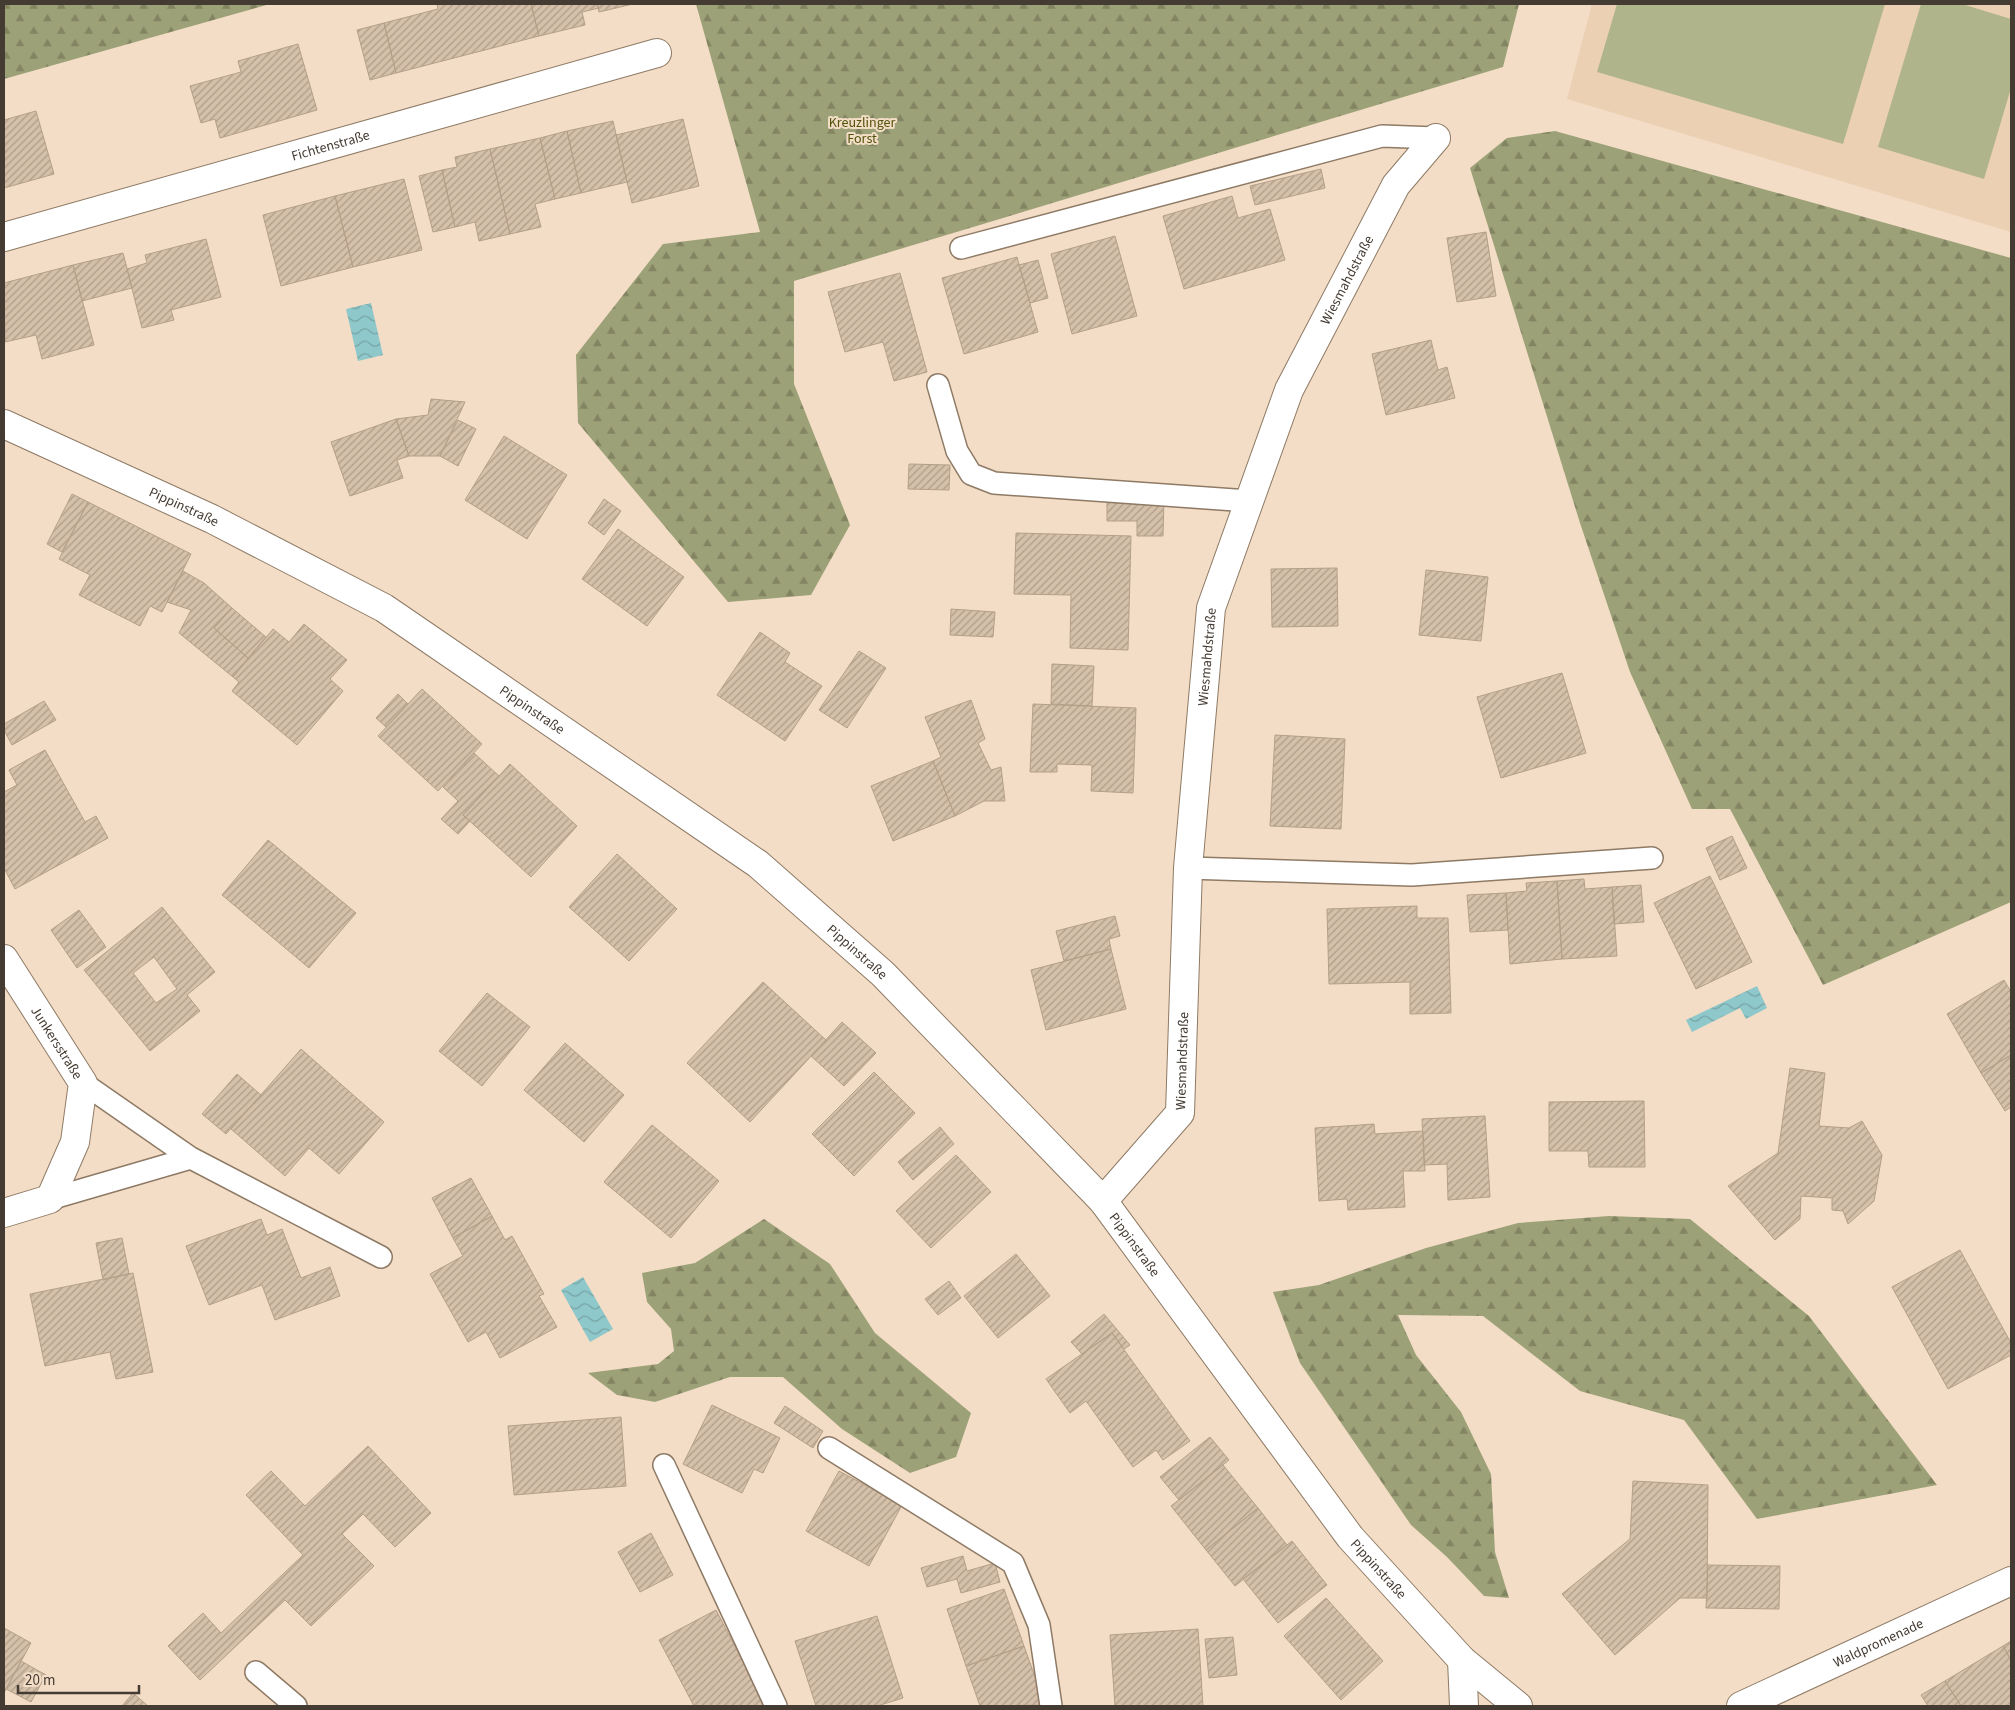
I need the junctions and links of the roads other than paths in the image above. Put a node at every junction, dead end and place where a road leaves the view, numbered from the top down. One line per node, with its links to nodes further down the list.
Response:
1 (656, 53): 3 (street, Fichtenstraße)
2 (1436, 138): 4 (lane); 7 (street, Wiesmahdstraße)
3 (4, 237)
4 (962, 248)
5 (938, 385): 7 (lane)
6 (4, 424): 14 (street, Pippinstraße)
7 (1249, 501): 9 (street, Wiesmahdstraße)
8 (1652, 858): 9 (lane)
9 (1188, 868): 14 (street, Wiesmahdstraße)
10 (4, 959): 11 (street, Junkersstraße)
11 (83, 1083): 12 (lane); 13 (street, Junkersstraße)
12 (191, 1158): 13 (lane); 16 (lane)
13 (50, 1199): 15 (street)
14 (1103, 1200): 20 (street, Pippinstraße)
15 (4, 1212)
16 (381, 1257)
17 (829, 1448): 24 (lane)
18 (664, 1464): 23 (lane)
19 (2011, 1581): 27 (street, Waldpromenade)
20 (1462, 1660): 25 (street); 26 (street, Pippinstraße)
21 (256, 1672): 22 (lane)
22 (296, 1706)
23 (776, 1706)
24 (1052, 1706)
25 (1464, 1706)
26 (1518, 1706)
27 (1743, 1706)

